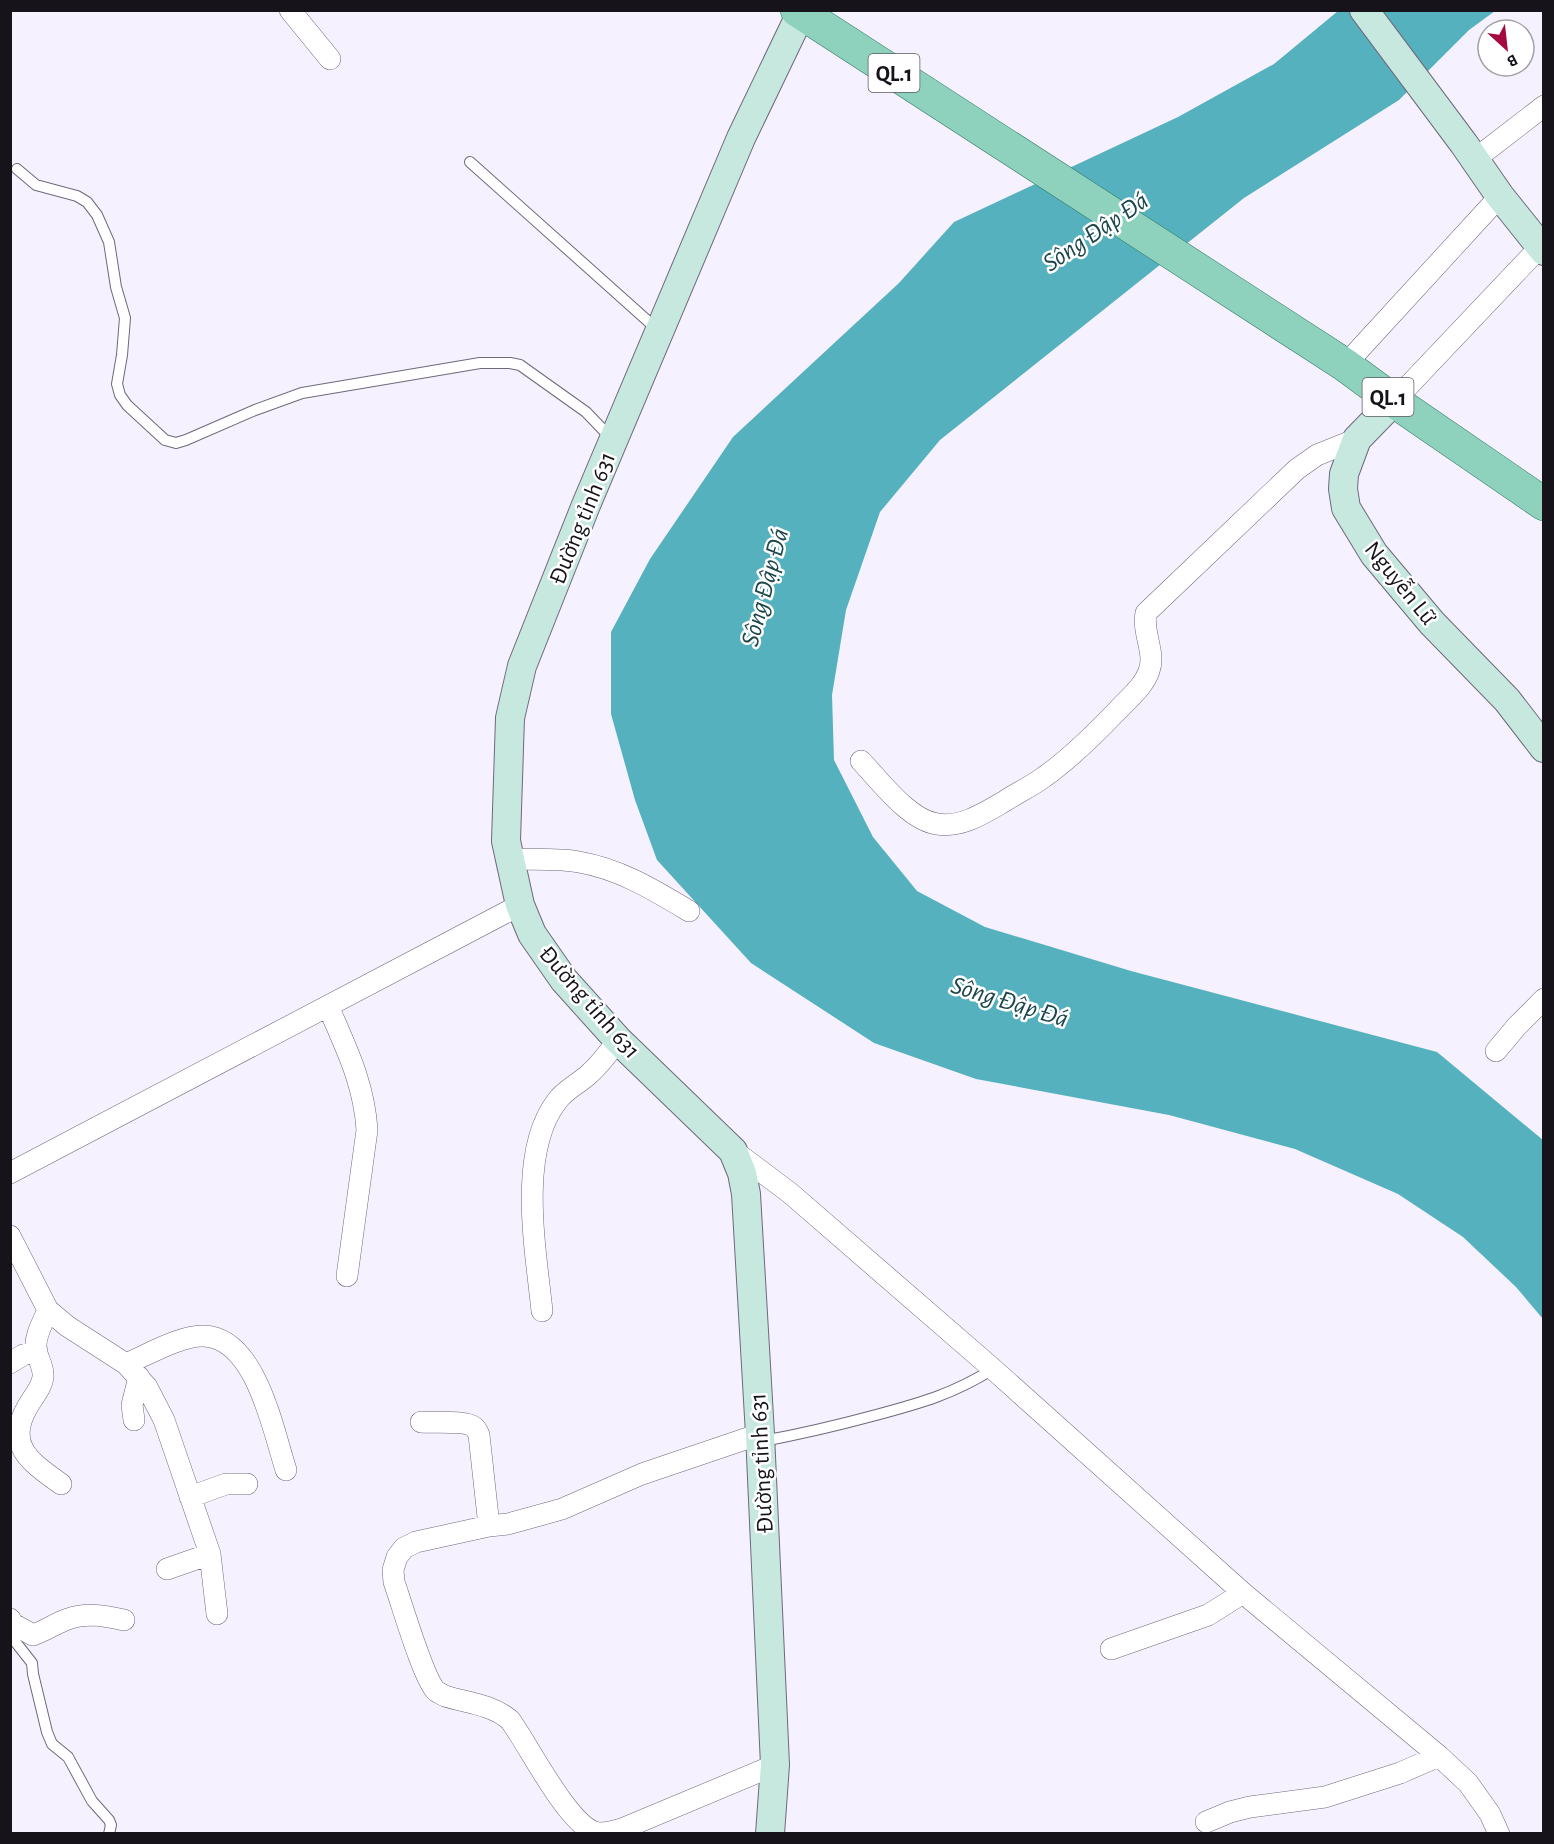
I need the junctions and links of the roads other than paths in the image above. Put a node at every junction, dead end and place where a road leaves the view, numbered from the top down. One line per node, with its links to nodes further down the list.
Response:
1 (290, 10): 4 (street)
2 (1364, 10): 6 (main road)
3 (800, 11): 11 (main road, Đường tỉnh 631); 12 (main road, QL.1)
4 (330, 60)
5 (1544, 106): 6 (street)
6 (1474, 160): 9 (main road)
7 (470, 162): 11 (lane)
8 (17, 169): 15 (lane)
9 (1500, 196): 10 (main road); 12 (street)
10 (1542, 249): 13 (street)
11 (659, 331): 15 (main road, Đường tỉnh 631)
12 (1345, 365): 13 (main road, QL.1)
13 (1394, 401): 14 (main road, Nguyễn Lữ); 16 (main road, QL.1)
14 (1357, 439): 17 (main road, Nguyễn Lữ); 18 (street)
15 (613, 440): 19 (main road, Đường tỉnh 631)
16 (1544, 504)
17 (1544, 748)
18 (861, 761)
19 (509, 859): 20 (main road, Đường tỉnh 631); 21 (street)
20 (520, 905): 23 (street); 24 (main road, Đường tỉnh 631)
21 (689, 911)
22 (1544, 999): 25 (street)
23 (328, 1006): 27 (street); 29 (street)
24 (618, 1040): 26 (main road, Đường tỉnh 631); 31 (street)
25 (1496, 1051)
26 (733, 1151): 34 (street); 38 (main road, Đường tỉnh 631)
27 (10, 1173)
28 (10, 1236): 30 (street)
29 (347, 1276)
30 (48, 1310): 32 (street); 35 (street)
31 (542, 1311)
32 (37, 1352): 33 (street); 40 (street)
33 (10, 1363)
34 (993, 1369): 38 (lane); 46 (street)
35 (132, 1370): 36 (street); 39 (street); 42 (street)
36 (134, 1420)
37 (421, 1422): 43 (street)
38 (760, 1438): 43 (street); 53 (main road, Đường tỉnh 631)
39 (286, 1470)
40 (61, 1484)
41 (247, 1484): 42 (street)
42 (190, 1497): 44 (street)
43 (489, 1526): 53 (street)
44 (210, 1554): 45 (street); 47 (street)
45 (167, 1569)
46 (1243, 1593): 51 (street); 52 (street)
47 (218, 1614)
48 (124, 1620): 49 (street)
49 (11, 1621)
50 (10, 1635): 55 (lane)
51 (1111, 1649)
52 (1439, 1756): 54 (street); 57 (street)
53 (775, 1765): 56 (main road, Đường tỉnh 631)
54 (1206, 1822)
55 (109, 1833)
56 (770, 1833)
57 (1499, 1833)

